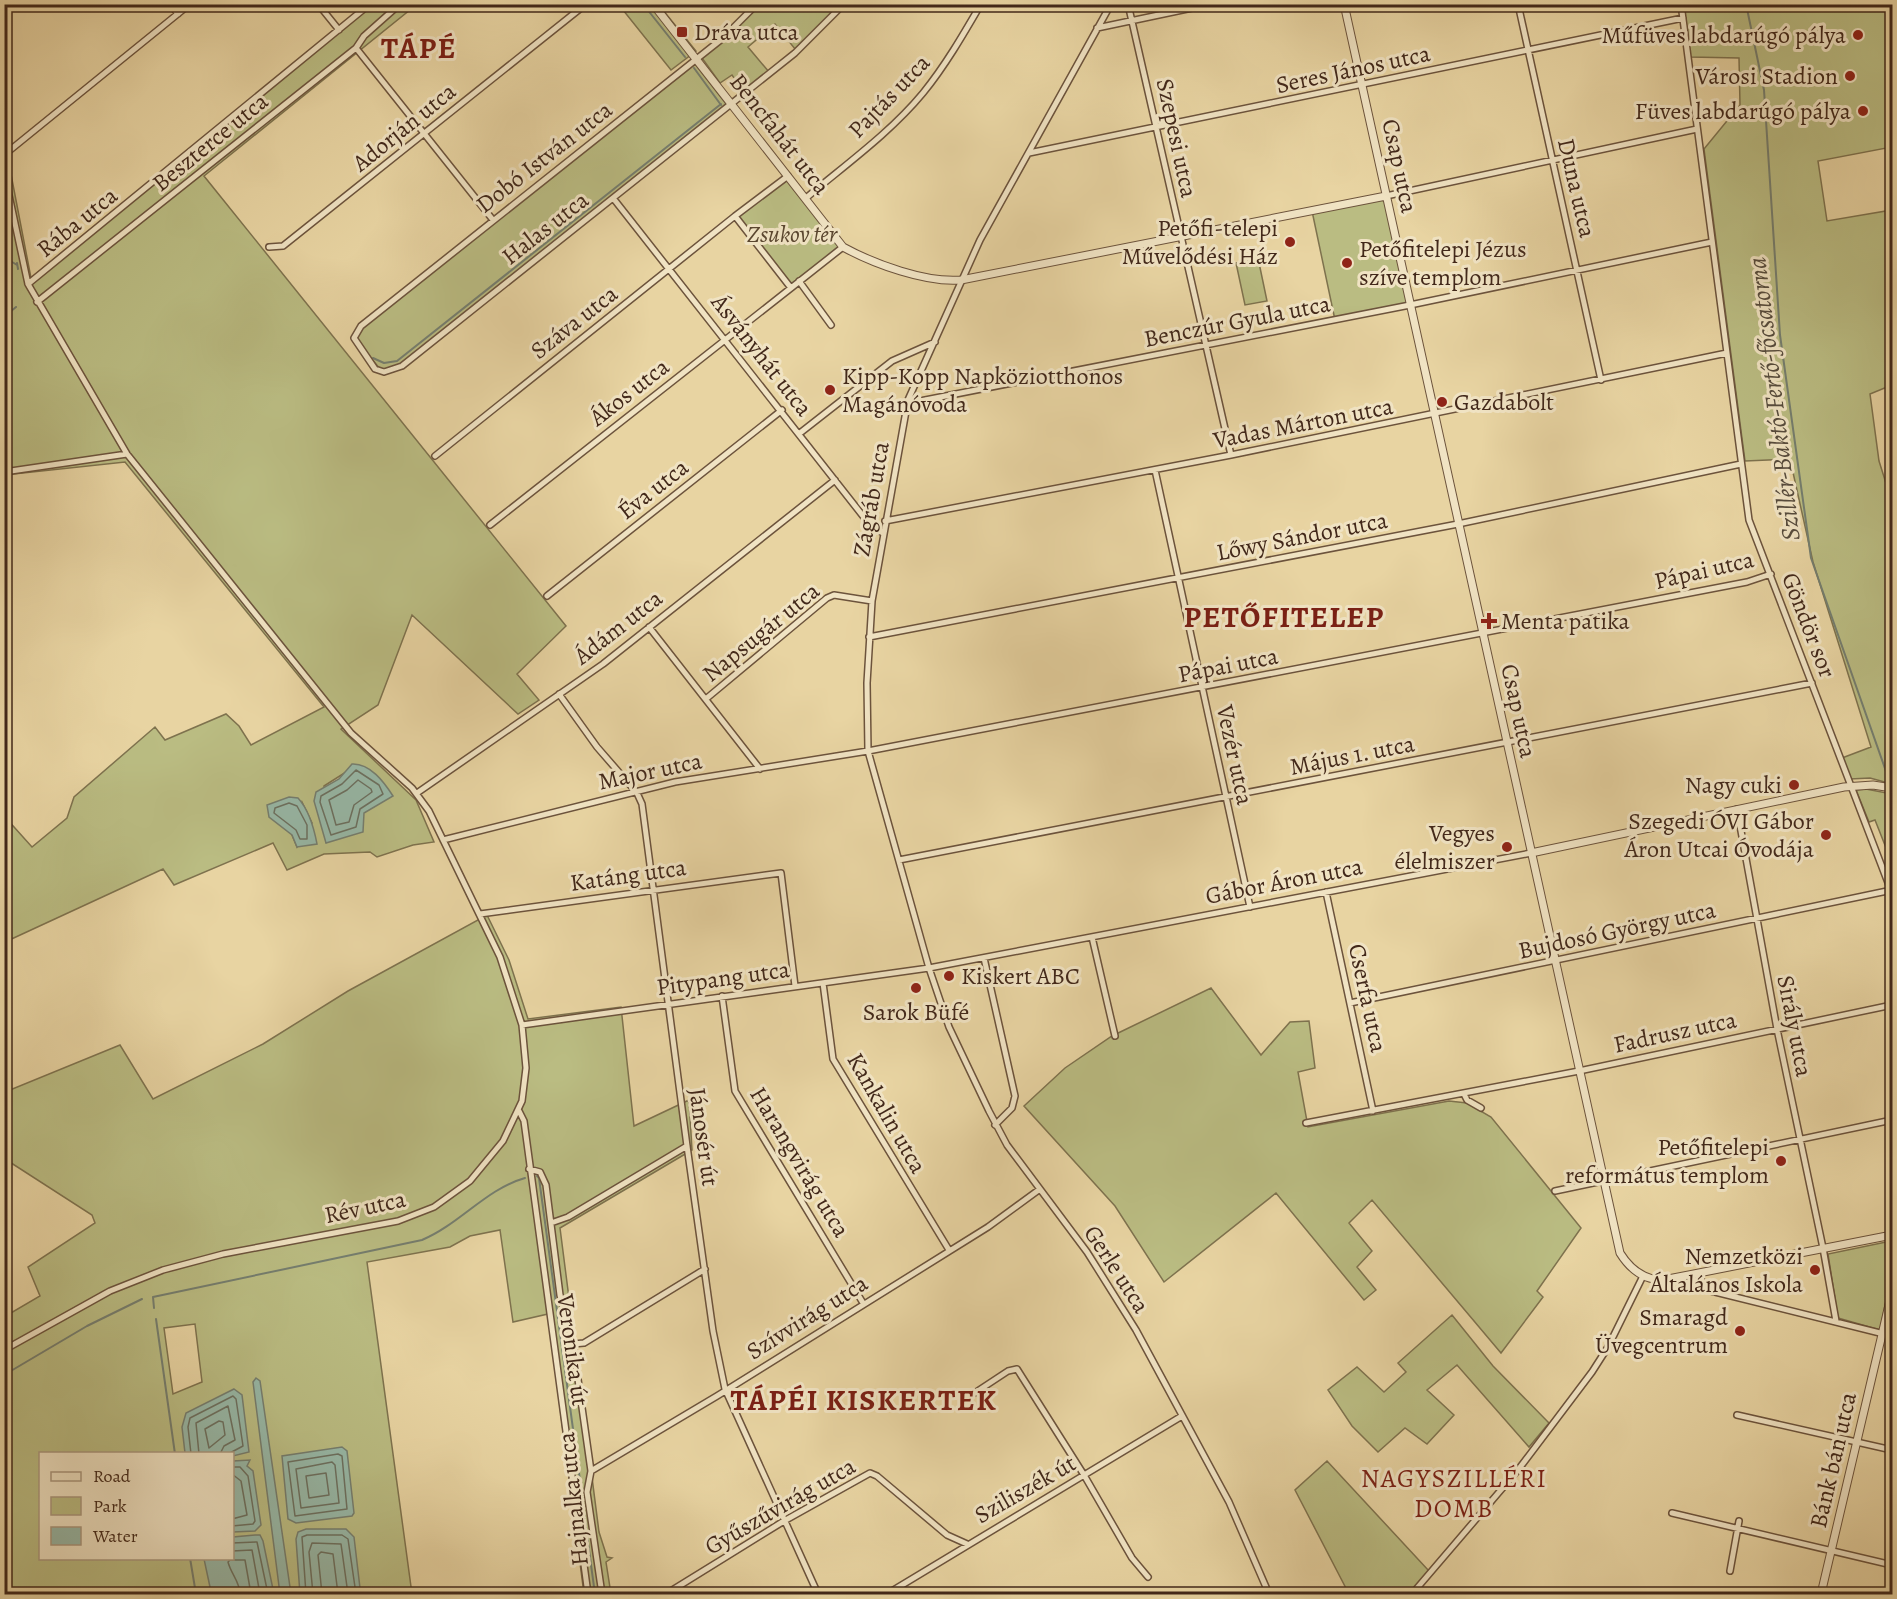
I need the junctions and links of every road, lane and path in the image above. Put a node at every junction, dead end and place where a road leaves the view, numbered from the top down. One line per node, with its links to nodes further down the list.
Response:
1 (9, 4): 18 (street)
2 (170, 4): 19 (street)
3 (190, 4): 19 (street)
4 (318, 4): 23 (street)
5 (370, 4): 23 (street, Rába utca)
6 (400, 4): 24 (street, Beszterce utca)
7 (586, 4): 31 (street, Adorján utca)
8 (653, 4): 26 (street, Bencfahát utca)
9 (757, 4): 26 (street, Dobó István utca)
10 (844, 4): 28 (street)
11 (981, 4): 39 (street, Pajtás utca)
12 (1111, 4): 22 (street, Zágráb utca)
13 (1128, 4): 21 (street, Szepesi utca)
14 (1211, 4): 21 (street)
15 (1344, 4): 27 (street, Csap utca)
16 (1518, 4): 25 (street, Duna utca)
17 (1682, 4): 20 (street, Göndör sor)
18 (4, 6)
19 (178, 14): 33 (street)
20 (1683, 18): 25 (street, Seres János utca); 30 (street, Göndör sor)
21 (1133, 21): 22 (street); 29 (street, Szepesi utca)
22 (1096, 28): 32 (street, Zágráb utca)
23 (339, 30): 50 (street, Rába utca)
24 (356, 48): 31 (street); 52 (street, Beszterce utca)
25 (1528, 51): 27 (street, Seres János utca); 34 (street, Duna utca)
26 (697, 59): 28 (street, Bencfahát utca); 41 (street, Dobó István utca)
27 (1362, 86): 29 (street, Seres János utca); 37 (street, Csap utca)
28 (732, 105): 36 (street, Bencfahát utca); 38 (street, Halas utca)
29 (1158, 128): 32 (street, Seres János utca); 42 (street, Szepesi utca)
30 (1697, 129): 34 (street); 43 (street, Göndör sor)
31 (424, 133): 41 (street); 44 (street, Adorján utca)
32 (1029, 153): 48 (street, Zágráb utca)
33 (4, 155)
34 (1552, 160): 37 (street); 47 (street, Duna utca)
35 (4, 172): 50 (street)
36 (788, 176): 39 (street, Bencfahát utca); 40 (street)
37 (1386, 196): 42 (street, Bencfahát utca); 53 (street, Csap utca)
38 (613, 198): 46 (street, Ásványhát utca); 55 (street, Halas utca)
39 (806, 198): 45 (street, Bencfahát utca)
40 (735, 216): 46 (street, Száva utca); 51 (street)
41 (493, 220): 55 (street, Dobó István utca)
42 (1179, 237): 48 (street, Bencfahát utca); 58 (street, Szepesi utca)
43 (1712, 242): 47 (street, Benczúr Gyula utca); 59 (street, Göndör sor)
44 (269, 247)
45 (843, 247): 48 (street, Bencfahát utca); 49 (street)
46 (671, 269): 56 (street, Ásványhát utca); 67 (street, Száva utca)
47 (1577, 269): 53 (street, Benczúr Gyula utca); 60 (street, Duna utca)
48 (961, 280): 57 (street, Zágráb utca)
49 (799, 281): 51 (street); 54 (street)
50 (28, 284): 52 (street)
51 (790, 288): 56 (street, Ákos utca)
52 (37, 302): 65 (street, Rév utca)
53 (1410, 305): 58 (street, Benczúr Gyula utca); 63 (street, Csap utca)
54 (831, 325)
55 (354, 338)
56 (726, 339): 62 (street, Ásványhát utca); 74 (street, Ákos utca)
57 (935, 342): 61 (street, Zágráb utca); 64 (street)
58 (1205, 346): 61 (street, Benczúr Gyula utca); 66 (street, Szepesi utca)
59 (1727, 352): 60 (street, Vadas Márton utca); 68 (street, Göndör sor)
60 (1601, 380): 63 (street, Vadas Márton utca)
61 (908, 400): 72 (street, Zágráb utca)
62 (782, 410): 64 (street, Ásványhát utca); 78 (street, Éva utca)
63 (1434, 415): 66 (street, Vadas Márton utca); 73 (street, Csap utca)
64 (800, 433): 71 (street, Ásványhát utca)
65 (127, 454): 70 (street); 92 (street, Rév utca)
66 (1231, 455): 69 (street, Vadas Márton utca)
67 (435, 456)
68 (1741, 464): 73 (street, Lőwy Sándor utca); 76 (street, Göndör sor)
69 (1155, 470): 72 (street, Vadas Márton utca); 77 (street, Vezér utca)
70 (4, 472)
71 (835, 480): 75 (street, Ásványhát utca); 80 (street, Ádám utca)
72 (885, 521): 75 (street, Zágráb utca)
73 (1458, 524): 77 (street, Lőwy Sándor utca); 81 (street, Csap utca)
74 (490, 525)
75 (883, 533): 79 (street, Zágráb utca)
76 (1770, 574): 81 (street, Pápai utca); 83 (street, Göndör sor)
77 (1177, 580): 82 (street, Lőwy Sándor utca); 84 (street, Vezér utca)
78 (547, 596)
79 (872, 601): 82 (street, Zágráb utca); 86 (street, Napsugár utca)
80 (649, 627): 85 (street, Ádám utca); 86 (street)
81 (1482, 633): 84 (street, Pápai utca); 87 (street, Csap utca)
82 (869, 638): 88 (street, Zágráb utca)
83 (1812, 683): 87 (street, Május 1. utca); 90 (street, Göndör sor)
84 (1202, 689): 88 (street, Pápai utca); 94 (street, Vezér utca)
85 (559, 694): 92 (street, Ádám utca); 93 (street, Jánosér út)
86 (707, 698): 89 (street)
87 (1506, 743): 94 (street, Május 1. utca); 97 (street, Csap utca)
88 (868, 751): 89 (street, Major utca); 98 (street, Zágráb utca)
89 (760, 769): 93 (street, Major utca)
90 (1850, 786): 91 (street, Gábor Áron utca); 95 (street, Gábor Áron utca); 100 (street, Göndör sor)
91 (1893, 788)
92 (417, 793): 96 (street, Rév utca)
93 (637, 793): 96 (street, Major utca); 99 (street, Jánosér út)
94 (1227, 797): 98 (street, Május 1. utca); 102 (street, Vezér utca)
95 (1737, 809): 97 (street, Gábor Áron utca); 104 (street, Sirály utca)
96 (443, 840): 103 (street, Rév utca)
97 (1531, 853): 101 (street, Gábor Áron utca); 107 (street, Csap utca)
98 (899, 860): 108 (street, Zágráb utca)
99 (653, 890): 103 (street, Katáng utca); 110 (street, Katáng utca); 113 (street, Jánosér út)
100 (1892, 891): 104 (street, Bujdosó György utca)
101 (1326, 892): 102 (street, Gábor Áron utca); 112 (street, Cserfa utca)
102 (1250, 907): 105 (street, Gábor Áron utca)
103 (480, 914): 115 (street, Rév utca)
104 (1757, 918): 107 (street, Bujdosó György utca); 116 (street, Sirály utca)
105 (1092, 937): 106 (street, Gábor Áron utca); 117 (street)
106 (984, 958): 108 (street, Gábor Áron utca); 125 (street)
107 (1555, 961): 112 (street, Bujdosó György utca); 118 (street, Csap utca)
108 (929, 968): 109 (street, Pitypang utca); 125 (street, Gerle utca)
109 (823, 982): 110 (street, Pitypang utca); 135 (street, Kankalin utca)
110 (795, 986): 111 (street, Pitypang utca)
111 (722, 996): 113 (street, Pitypang utca); 140 (street, Harangvirág utca)
112 (1350, 1003): 122 (street, Cserfa utca)
113 (668, 1004): 115 (street, Pitypang utca); 127 (street, Jánosér út)
114 (1893, 1005): 116 (street, Fadrusz utca)
115 (522, 1025): 121 (street, Rév utca)
116 (1777, 1029): 118 (street, Fadrusz utca); 126 (street, Sirály utca)
117 (1115, 1036)
118 (1579, 1071): 119 (street, Fadrusz utca); 129 (street, Csap utca)
119 (1464, 1094): 120 (street); 122 (street, Fadrusz utca)
120 (1480, 1108)
121 (519, 1111): 128 (street, Veronika út); 145 (street, Rév utca)
122 (1373, 1111): 124 (street, Fadrusz utca)
123 (1893, 1120): 126 (street)
124 (1306, 1123)
125 (995, 1125): 130 (street, Gerle utca)
126 (1800, 1140): 129 (street); 134 (street, Sirály utca)
127 (687, 1146): 132 (street); 136 (street, Jánosér út)
128 (529, 1169): 132 (street, Hajnalka utca); 155 (street, Veronika út)
129 (1603, 1180): 131 (street); 138 (street, Csap utca)
130 (1040, 1189): 135 (street, Szívvirág utca); 149 (street, Gerle utca)
131 (1555, 1191)
132 (551, 1223): 144 (street, Hajnalka utca)
133 (1893, 1235): 134 (street)
134 (1823, 1248): 137 (street); 141 (street, Sirály utca)
135 (949, 1250): 140 (street, Szívvirág utca)
136 (705, 1269): 144 (street); 146 (street, Jánosér út)
137 (1698, 1274): 138 (street); 141 (street)
138 (1643, 1276): 171 (street)
139 (1893, 1292): 142 (street, Bánk bán utca)
140 (863, 1303): 146 (street, Szívvirág utca)
141 (1836, 1321): 142 (street)
142 (1882, 1333): 143 (street); 150 (street, Bánk bán utca)
143 (1893, 1336)
144 (573, 1344): 152 (street, Hajnalka utca)
145 (4, 1350)
146 (725, 1389): 152 (street, Szívvirág utca); 157 (street, Jánosér út)
147 (967, 1398): 153 (street)
148 (1737, 1415): 150 (street)
149 (1182, 1416): 153 (street, Sziliszék út); 170 (street, Gerle utca)
150 (1857, 1442): 151 (street); 161 (street, Bánk bán utca)
151 (1893, 1450)
152 (591, 1471): 154 (street, Hajnalka utca)
153 (1084, 1475): 160 (street, Sziliszék út); 164 (street)
154 (587, 1492): 155 (street); 166 (street, Hajnalka utca)
155 (575, 1493): 165 (street, Veronika út)
156 (1672, 1513): 159 (street)
157 (784, 1521): 160 (street, Gyűszűvirág utca); 167 (street, Gyűszűvirág utca); 168 (street, Jánosér út)
158 (1739, 1521): 159 (street)
159 (1738, 1528): 161 (street); 163 (street)
160 (968, 1544): 169 (street, Sziliszék út)
161 (1832, 1550): 162 (street); 172 (street, Bánk bán utca)
162 (1893, 1565)
163 (1730, 1571)
164 (1148, 1577)
165 (588, 1594)
166 (602, 1594)
167 (666, 1594)
168 (818, 1594)
169 (887, 1594)
170 (1269, 1594)
171 (1412, 1594)
172 (1821, 1594)

